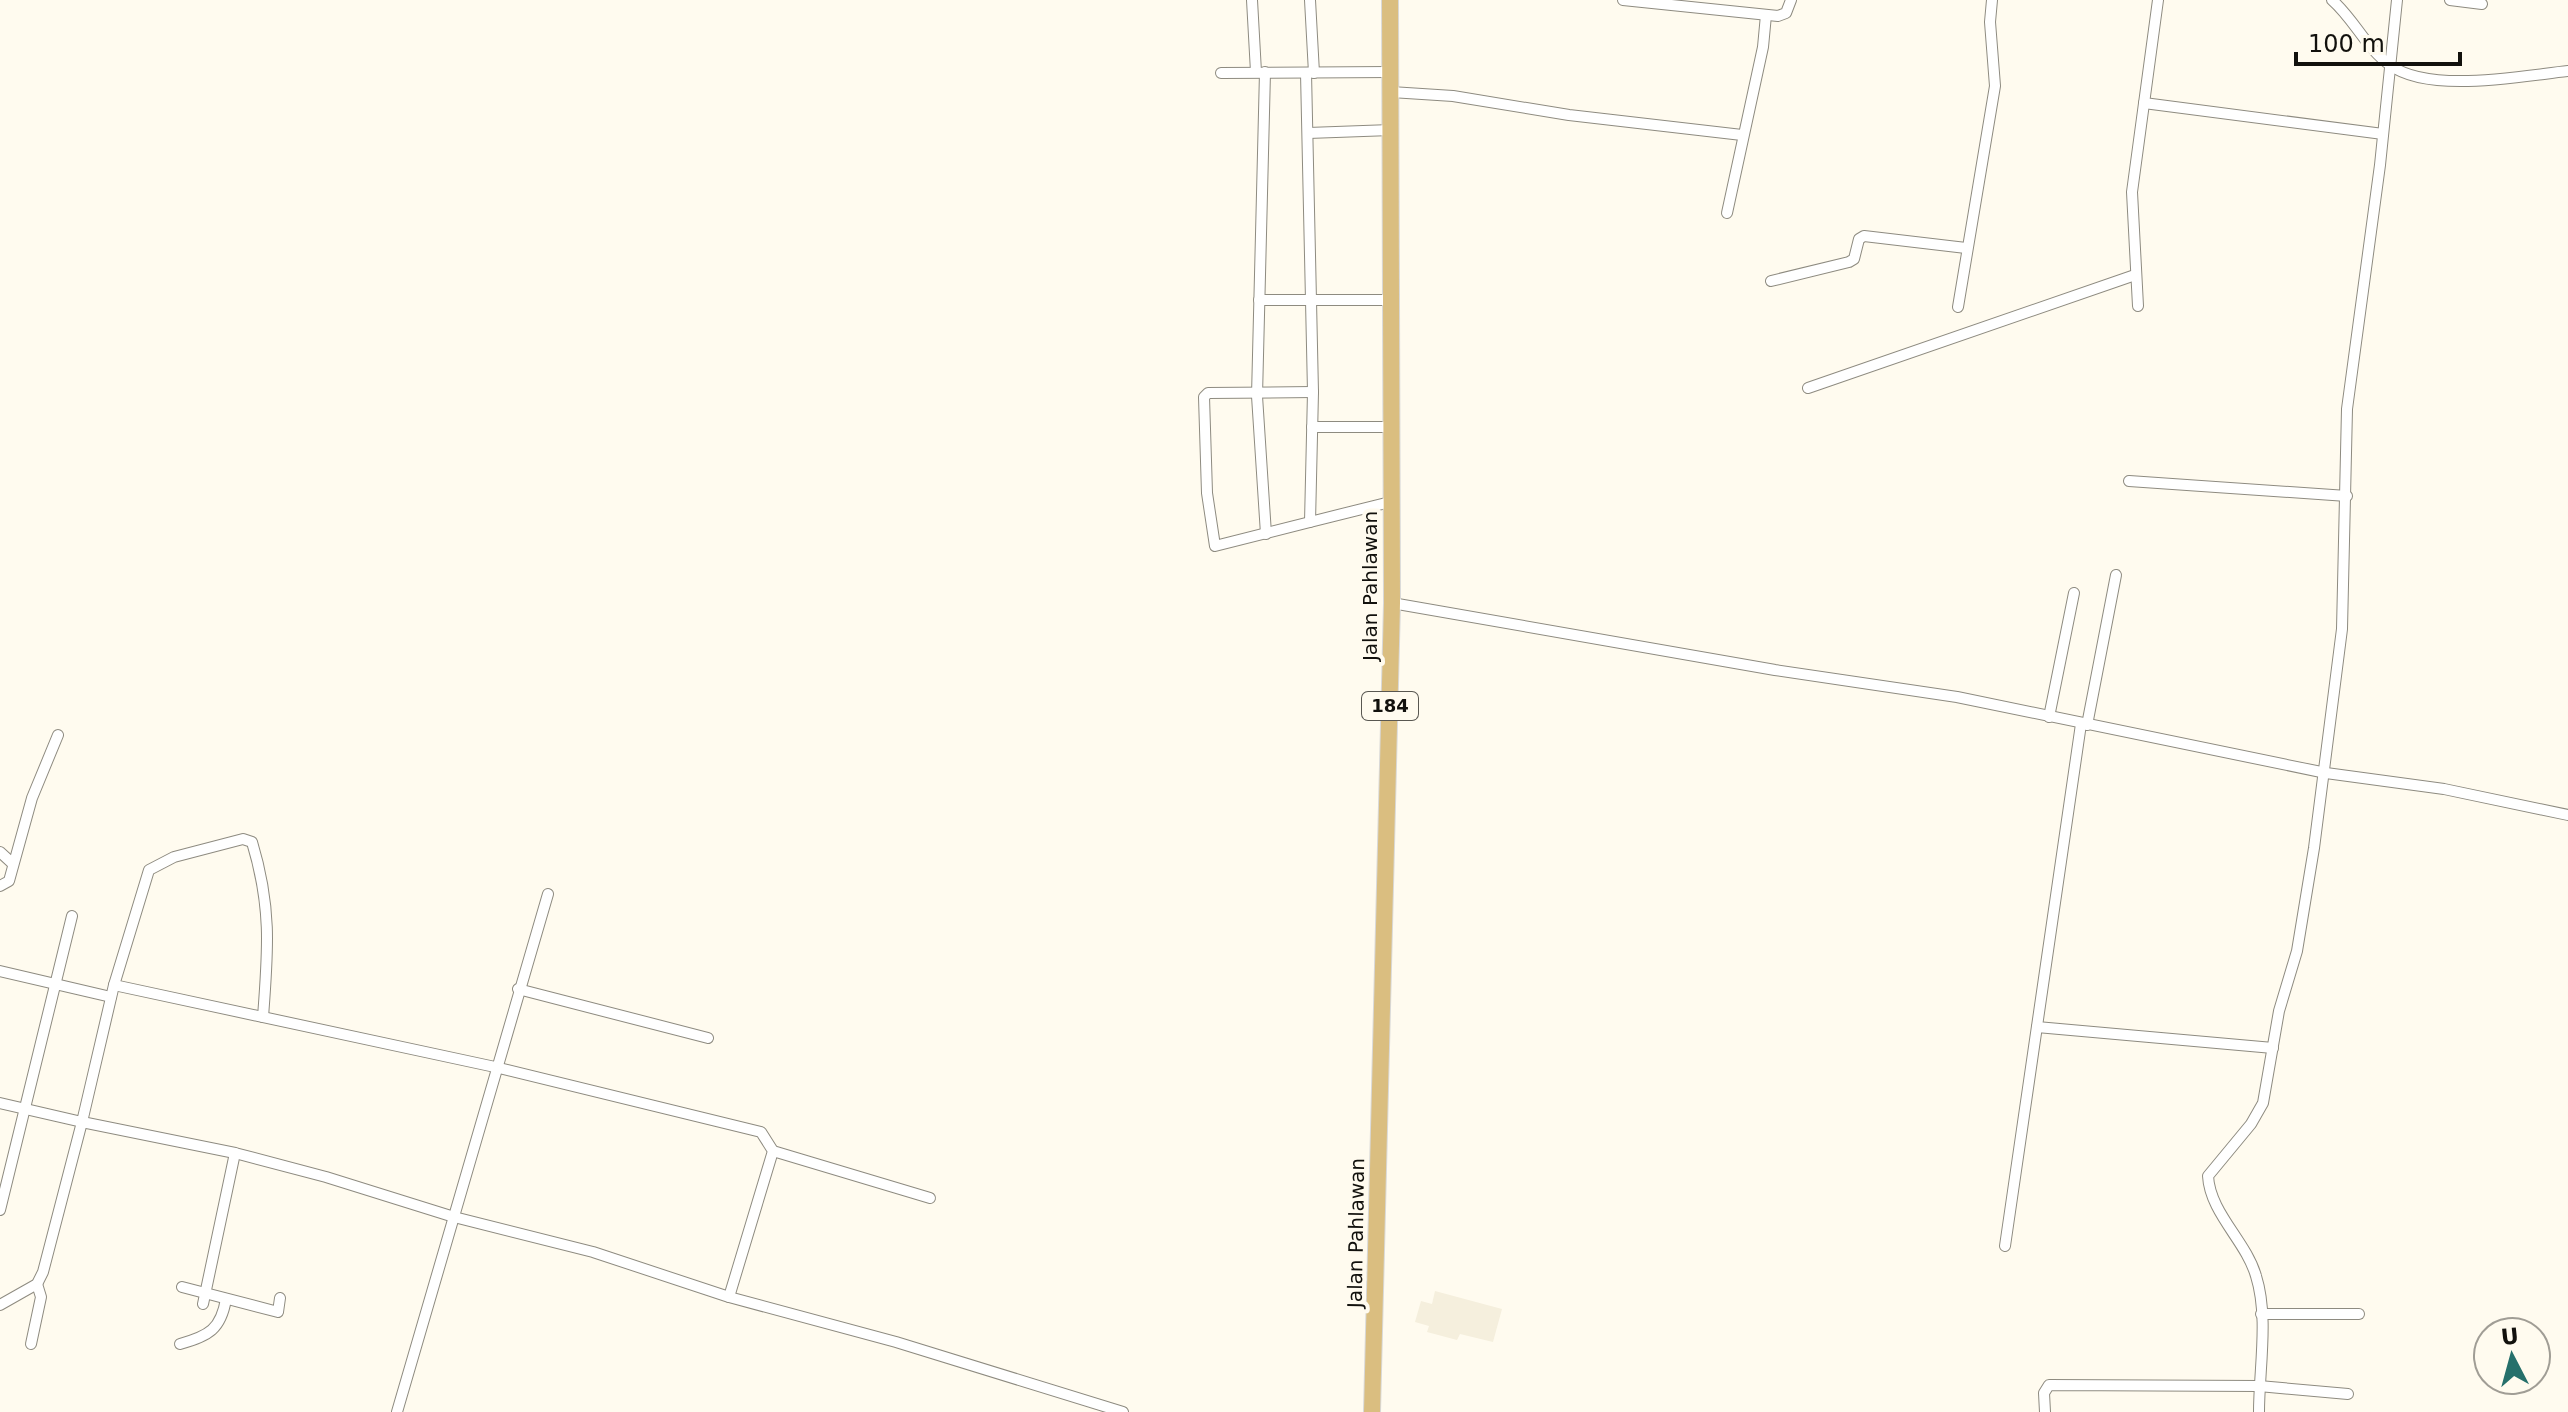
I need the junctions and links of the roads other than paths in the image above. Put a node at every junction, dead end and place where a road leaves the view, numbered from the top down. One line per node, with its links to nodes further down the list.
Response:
1 (1252, 0): 15 (street)
2 (1310, 0): 18 (street)
3 (1390, 0): 16 (main road, Jalan Pahlawan / 184)
4 (1623, 0): 12 (street)
5 (1791, 0): 12 (street)
6 (1992, 0): 26 (street)
7 (2158, 0): 20 (street)
8 (2332, 0): 13 (street)
9 (2397, 0): 13 (street)
10 (2450, 0): 11 (street)
11 (2482, 4)
12 (1766, 15): 24 (street)
13 (2391, 66): 14 (street); 23 (street)
14 (2568, 71)
15 (1260, 72): 17 (street); 18 (street); 29 (street)
16 (1390, 72): 18 (street); 19 (main road, Jalan Pahlawan / 184)
17 (1221, 73)
18 (1310, 73): 22 (street)
19 (1391, 92): 21 (main road, Jalan Pahlawan / 184); 24 (street)
20 (2144, 103): 23 (street); 27 (street)
21 (1391, 130): 22 (street); 31 (main road, Jalan Pahlawan / 184)
22 (1308, 133): 30 (street)
23 (2383, 134): 40 (street)
24 (1742, 135): 25 (street)
25 (1727, 213)
26 (1966, 248): 28 (street); 33 (street)
27 (2135, 275): 32 (street); 34 (street)
28 (1771, 281)
29 (1259, 300): 30 (street); 36 (street)
30 (1312, 300): 31 (street); 35 (street)
31 (1391, 300): 38 (main road, Jalan Pahlawan / 184)
32 (2138, 306)
33 (1958, 307)
34 (1808, 388)
35 (1313, 392): 36 (street); 37 (street)
36 (1257, 396): 43 (street); 43 (street)
37 (1312, 427): 38 (street); 42 (street)
38 (1390, 427): 41 (main road, Jalan Pahlawan / 184)
39 (2129, 481): 40 (street)
40 (2347, 496): 50 (street)
41 (1390, 502): 42 (street); 46 (main road, Jalan Pahlawan / 184)
42 (1310, 522): 43 (street)
43 (1266, 534)
44 (2116, 575): 48 (street)
45 (2074, 593): 47 (street)
46 (1392, 603): 47 (street); 91 (main road, Jalan Pahlawan / 184)
47 (2049, 717): 48 (street)
48 (2084, 724): 50 (street); 63 (street)
49 (58, 735): 53 (street)
50 (2326, 773): 51 (street); 65 (street)
51 (2568, 815)
52 (0, 852): 53 (street)
53 (12, 863): 54 (street)
54 (0, 886)
55 (548, 894): 60 (street)
56 (72, 916): 59 (street)
57 (0, 971): 59 (street)
58 (114, 985): 61 (street); 62 (street); 62 (street)
59 (56, 986): 61 (street); 68 (street)
60 (518, 989): 64 (street); 66 (street)
61 (111, 997): 69 (street)
62 (263, 1017): 66 (street)
63 (2037, 1027): 65 (street); 75 (street)
64 (708, 1038)
65 (2273, 1048): 83 (street)
66 (495, 1067): 70 (street); 74 (street)
67 (0, 1103): 68 (street)
68 (24, 1109): 69 (street); 73 (street)
69 (82, 1122): 71 (street); 76 (street)
70 (773, 1151): 72 (street); 78 (street)
71 (235, 1153): 74 (street); 79 (street)
72 (930, 1198)
73 (0, 1210)
74 (454, 1217): 78 (street); 89 (street)
75 (2005, 1246)
76 (37, 1284): 82 (street); 85 (street)
77 (182, 1287): 79 (street)
78 (729, 1297): 90 (street)
79 (204, 1298): 81 (street)
80 (280, 1298): 81 (street)
81 (226, 1299): 86 (street)
82 (0, 1305)
83 (2261, 1314): 84 (street); 87 (street)
84 (2359, 1314)
85 (31, 1344)
86 (180, 1344)
87 (2259, 1386): 88 (street); 92 (street); 93 (street)
88 (2348, 1394)
89 (397, 1412)
90 (1123, 1412)
91 (1372, 1412)
92 (2045, 1412)
93 (2259, 1412)

